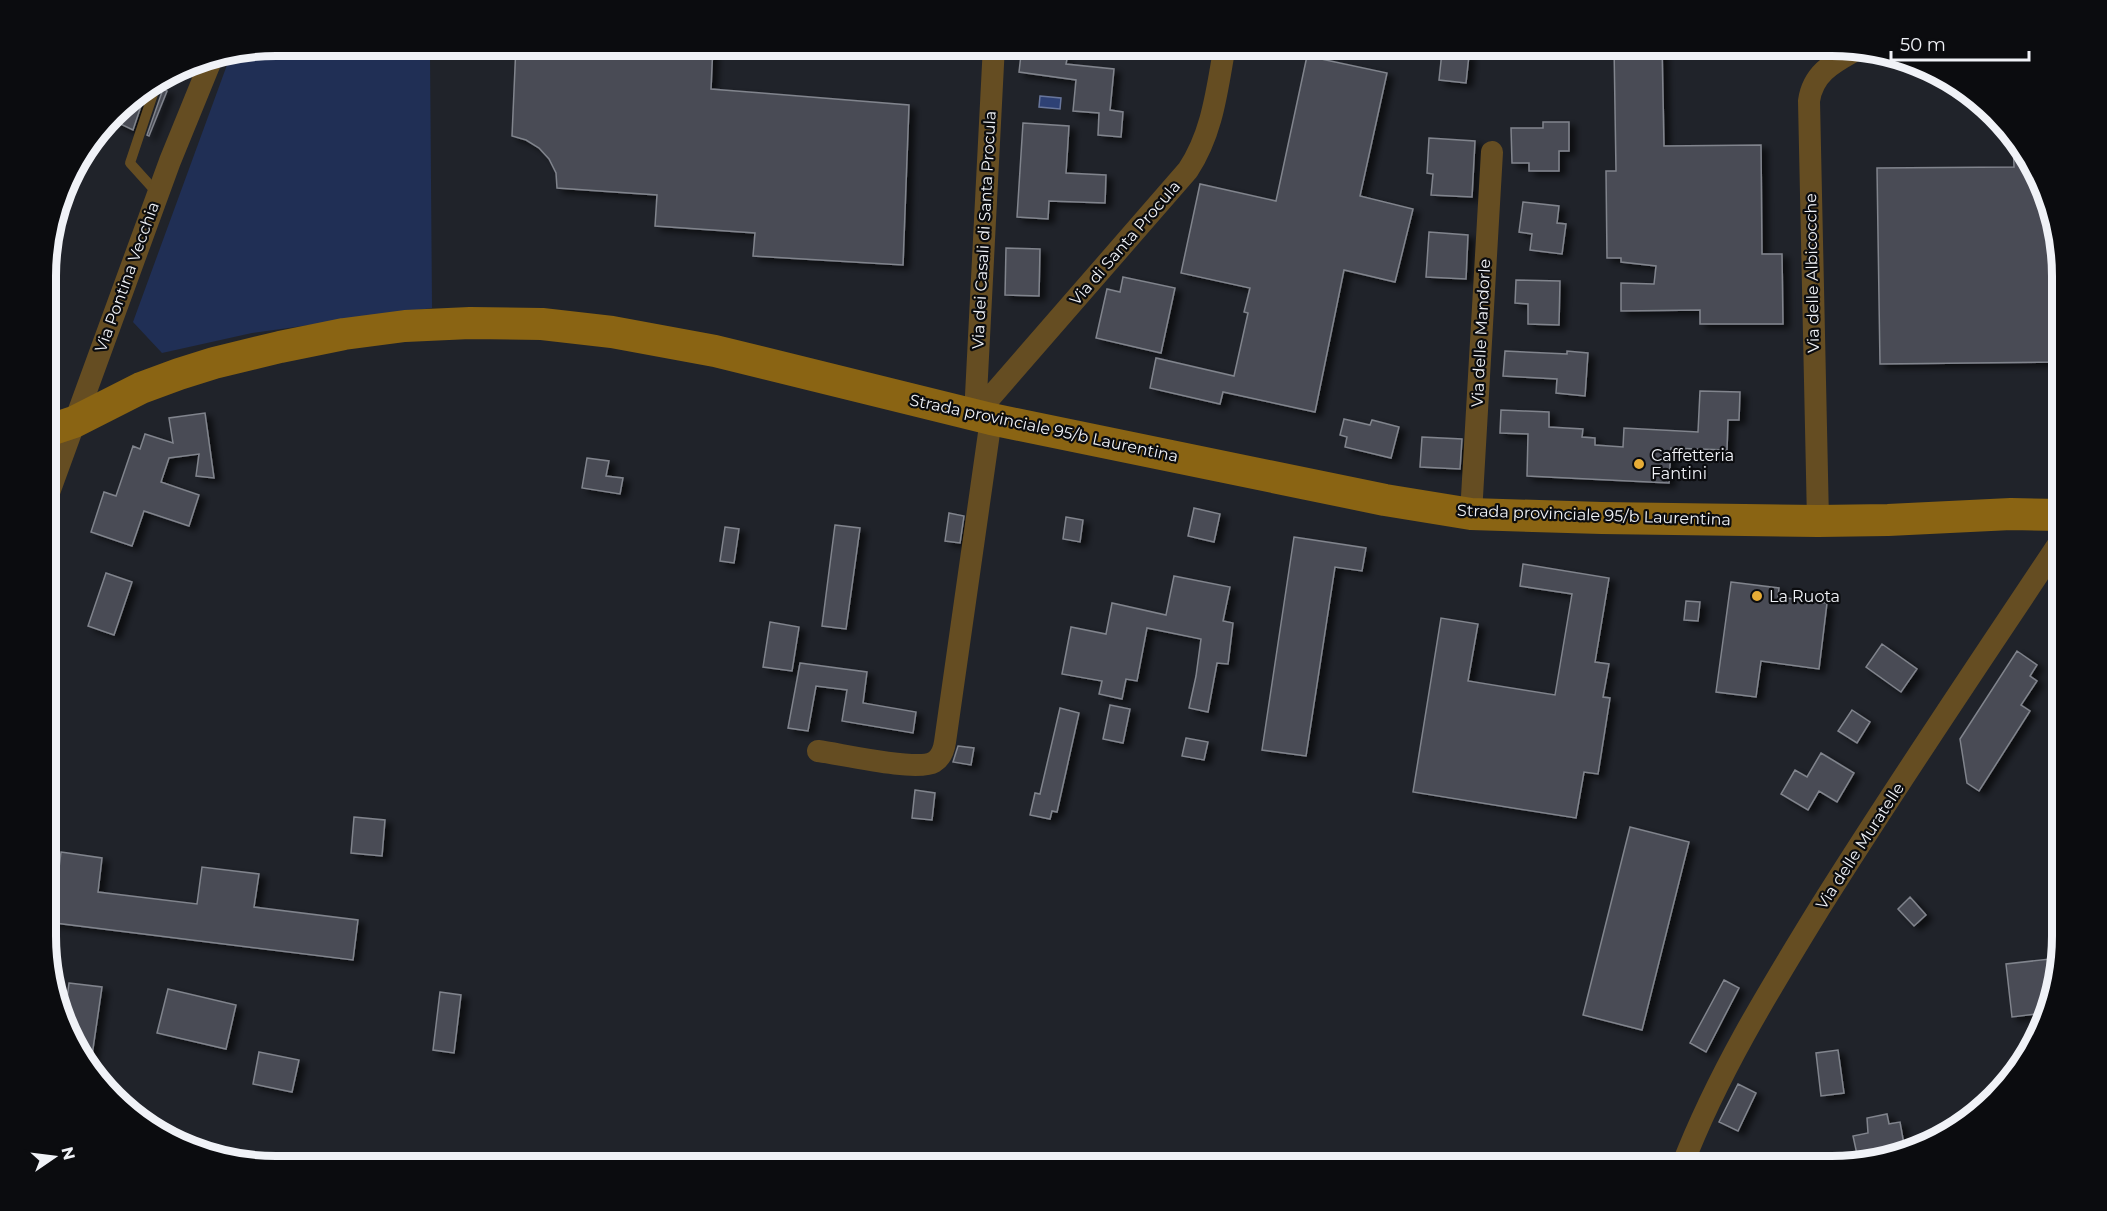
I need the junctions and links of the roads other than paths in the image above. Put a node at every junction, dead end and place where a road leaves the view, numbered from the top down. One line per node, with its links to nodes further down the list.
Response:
1 (994, 56): 8 (street, Via dei Casali di Santa Procula)
2 (1223, 56): 8 (street, Via di Santa Procula)
3 (1846, 56): 13 (street, Via delle Albicocche)
4 (209, 66): 7 (street, Via Pontina Vecchia)
5 (153, 93): 7 (lane)
6 (1492, 152): 11 (street, Via delle Mandorle)
7 (158, 194): 9 (street, Via Pontina Vecchia)
8 (983, 417): 9 (main road, Strada provinciale 95/b Laurentina); 11 (main road, Strada provinciale 95/b Laurentina); 15 (street, Via dei Casali di Santa Procula)
9 (61, 426): 10 (street, Via Pontina Vecchia)
10 (56, 452)
11 (1471, 514): 13 (main road, Strada provinciale 95/b Laurentina)
12 (2052, 515): 13 (main road, Strada provinciale 95/b Laurentina)
13 (1818, 521)
14 (2052, 554): 16 (street, Via delle Muratelle)
15 (818, 751)
16 (1686, 1156)

